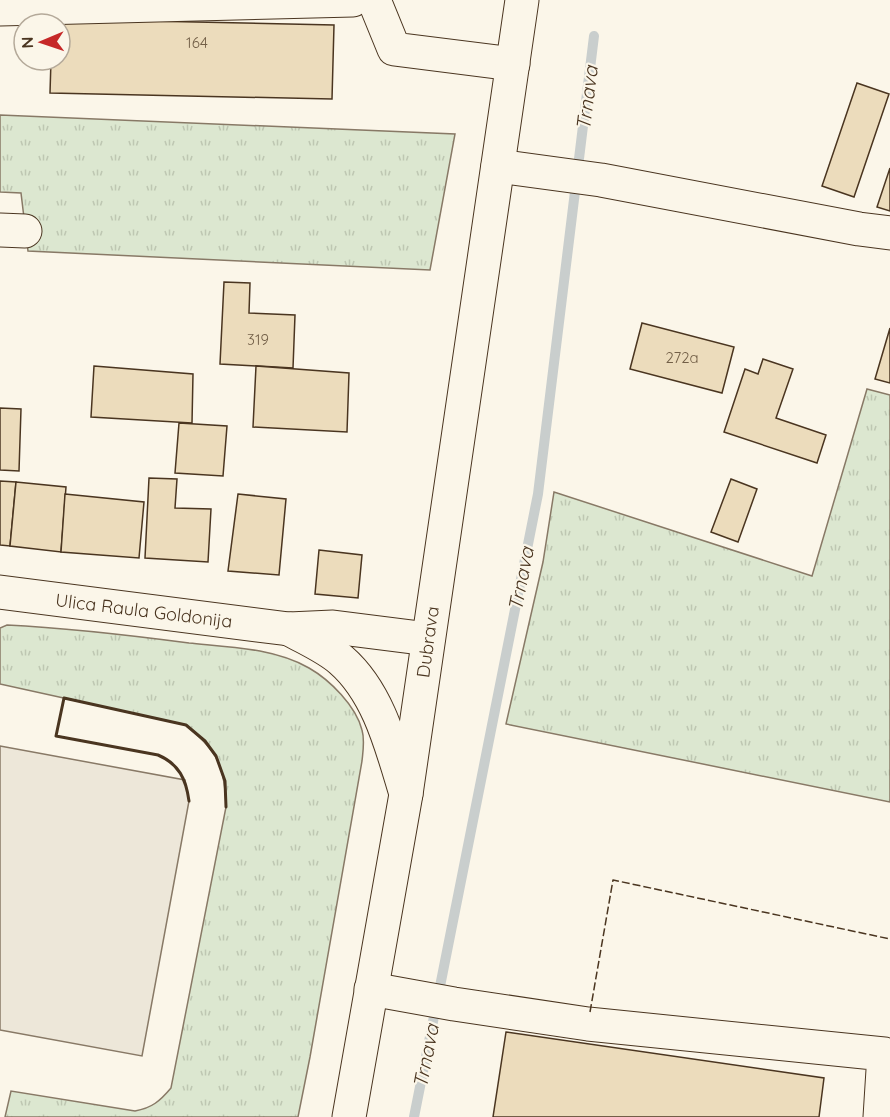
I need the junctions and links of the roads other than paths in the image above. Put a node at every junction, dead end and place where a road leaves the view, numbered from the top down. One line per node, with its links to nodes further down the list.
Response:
1 (352, 0): 4 (main road)
2 (374, 0): 5 (main road)
3 (522, 0): 5 (main road, Dubrava)
4 (0, 9)
5 (513, 64): 6 (main road, Dubrava)
6 (498, 166): 7 (main road); 10 (main road, Dubrava)
7 (890, 233)
8 (0, 592): 9 (main road, Ulica Raula Goldonija)
9 (289, 629): 10 (main road, Ulica Raula Goldonija); 11 (main road, Ulica Raula Goldonija)
10 (429, 639): 11 (main road, Dubrava)
11 (406, 794): 12 (main road, Dubrava)
12 (371, 989): 13 (main road, Dubrava); 14 (main road)
13 (349, 1117)
14 (880, 1117)

